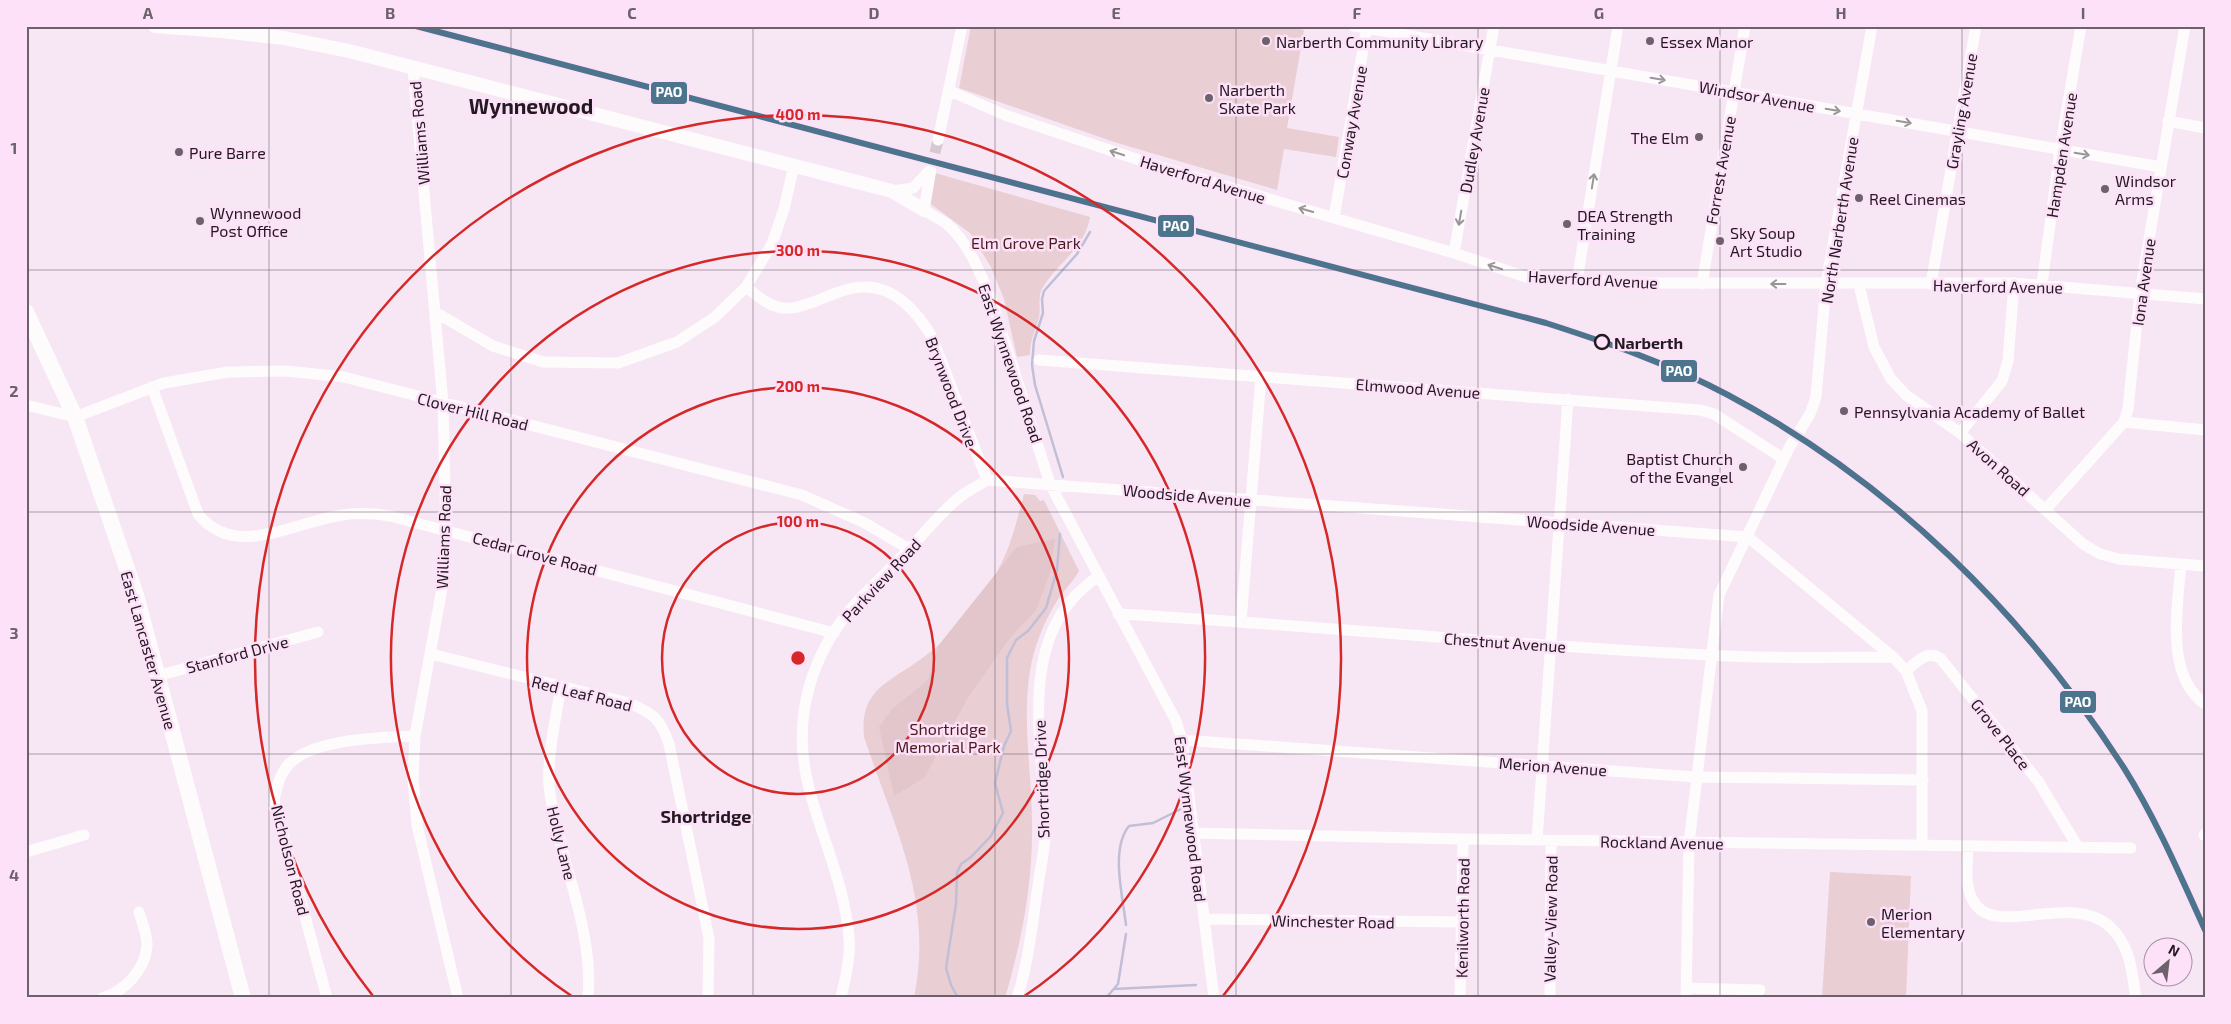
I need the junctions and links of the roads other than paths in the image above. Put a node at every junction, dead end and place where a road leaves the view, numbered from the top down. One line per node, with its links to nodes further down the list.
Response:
1 (156, 26): 12 (main road, East Wynnewood Road)
2 (962, 26): 16 (street)
3 (1354, 26): 11 (street, Windsor Avenue)
4 (1494, 26): 13 (street, Dudley Avenue)
5 (1618, 26): 15 (street)
6 (1745, 26): 17 (street, Forrest Avenue)
7 (1872, 26): 18 (street, North Narberth Avenue)
8 (1976, 26): 21 (street, Grayling Avenue)
9 (2081, 26): 23 (street, Hampden Avenue)
10 (2185, 26): 19 (street, Iona Avenue)
11 (1367, 27): 13 (street, Windsor Avenue); 28 (street, Conway Avenue)
12 (214, 28): 14 (main road, East Wynnewood Road)
13 (1490, 49): 15 (street, Windsor Avenue); 29 (street, Dudley Avenue, one-way to 29)
14 (413, 69): 24 (main road, East Wynnewood Road); 41 (street, Williams Road)
15 (1610, 70): 17 (street, Windsor Avenue, one-way to 17); 30 (street, one-way to 15)
16 (950, 91): 22 (street); 28 (street, Haverford Avenue, one-way to 16)
17 (1734, 92): 18 (street, Windsor Avenue, one-way to 18); 32 (street, Forrest Avenue)
18 (1856, 114): 21 (street, Windsor Avenue, one-way to 21); 33 (street, North Narberth Avenue)
19 (2168, 121): 20 (street); 25 (street, Iona Avenue)
20 (2205, 128)
21 (1957, 130): 23 (street, Windsor Avenue); 35 (street, Grayling Avenue)
22 (938, 140)
23 (2060, 150): 25 (street, Windsor Avenue, one-way to 25); 36 (street, Hampden Avenue)
24 (794, 165): 26 (main road, East Wynnewood Road); 37 (street)
25 (2161, 167): 38 (street, Iona Avenue)
26 (892, 191): 27 (main road, East Wynnewood Road); 27 (street)
27 (924, 210): 54 (street, East Wynnewood Road)
28 (1334, 218): 29 (street, Haverford Avenue)
29 (1454, 253): 30 (street, Haverford Avenue, one-way to 29)
30 (1577, 281): 32 (street, Haverford Avenue)
31 (2014, 283): 35 (street, Haverford Avenue); 36 (street, Haverford Avenue); 51 (street)
32 (1702, 284): 33 (street, Haverford Avenue, one-way to 32)
33 (1826, 284): 34 (street, Haverford Avenue); 52 (street, North Narberth Avenue)
34 (1859, 284): 35 (street, Haverford Avenue); 51 (street, Avon Road)
35 (1931, 284)
36 (2042, 284): 38 (street, Haverford Avenue)
37 (746, 287): 41 (street); 53 (street, Brynwood Drive)
38 (2140, 293): 39 (street, Haverford Avenue); 49 (street, Iona Avenue)
39 (2205, 299)
40 (26, 312): 48 (highway, East Lancaster Avenue)
41 (435, 312): 46 (street, Williams Road)
42 (1040, 360): 43 (street, Elmwood Avenue)
43 (1261, 377): 45 (street, Elmwood Avenue); 55 (street)
44 (152, 387): 46 (street, Clover Hill Road); 48 (street, Clover Hill Road); 58 (street, Cedar Grove Road)
45 (1568, 399): 52 (street, Elmwood Avenue); 57 (street)
46 (443, 404): 58 (street, Williams Road); 60 (street, Clover Hill Road)
47 (26, 405): 48 (street)
48 (75, 417): 73 (highway, East Lancaster Avenue)
49 (2124, 422): 50 (street); 56 (street, Iona Avenue)
50 (2205, 430)
51 (1960, 433): 56 (street, Avon Road)
52 (1784, 459): 59 (street, North Narberth Avenue)
53 (987, 480): 54 (street); 60 (street, Parkview Road)
54 (1050, 484): 55 (street, Woodside Avenue); 63 (street, East Wynnewood Road)
55 (1250, 500): 57 (street, Woodside Avenue); 65 (street)
56 (2046, 510): 61 (street, Avon Road)
57 (1560, 522): 59 (street, Woodside Avenue); 68 (street)
58 (446, 530): 67 (street, Cedar Grove Road); 69 (street, Williams Road)
59 (1748, 537): 70 (street, North Narberth Avenue); 71 (street)
60 (910, 549): 67 (street, Parkview Road)
61 (2181, 564): 62 (street, Avon Road); 75 (street)
62 (2205, 566)
63 (1098, 576): 64 (street, East Wynnewood Road); 104 (street, Shortridge Drive)
64 (1118, 614): 65 (street, Chestnut Avenue); 77 (street, East Wynnewood Road)
65 (1241, 621): 68 (street, Chestnut Avenue)
66 (318, 632): 73 (street, Stanford Drive)
67 (834, 633): 103 (street, Parkview Road)
68 (1552, 646): 70 (street, Chestnut Avenue); 78 (street)
69 (431, 654): 74 (street, Red Leaf Road); 76 (street, Williams Road)
70 (1712, 656): 71 (street, Chestnut Avenue); 79 (street, North Narberth Avenue)
71 (1893, 657): 72 (street)
72 (1906, 671): 80 (street); 89 (street, Grove Place)
73 (157, 676): 98 (highway, East Lancaster Avenue)
74 (561, 688): 101 (street, Holly Lane); 102 (street, Red Leaf Road)
75 (2205, 704)
76 (414, 736): 99 (street, Nicholson Road); 100 (street, Williams Road)
77 (1182, 740): 78 (street, Merion Avenue); 81 (street, East Wynnewood Road)
78 (1542, 766): 79 (street, Merion Avenue); 84 (street)
79 (1696, 777): 80 (street, Merion Avenue); 86 (street, North Narberth Avenue)
80 (1923, 780): 87 (street)
81 (1193, 833): 83 (street, Rockland Avenue); 93 (street, East Wynnewood Road)
82 (84, 835): 91 (street)
83 (1463, 839): 84 (street, Rockland Avenue); 94 (street, Kenilworth Road)
84 (1537, 840): 85 (street, Rockland Avenue)
85 (1551, 840): 86 (street, Rockland Avenue); 107 (street, Valley-View Road)
86 (1688, 842): 87 (street, Rockland Avenue); 96 (street, North Narberth Avenue)
87 (1922, 845): 88 (street, Rockland Avenue)
88 (1968, 846): 89 (street, Rockland Avenue); 108 (street)
89 (2078, 848): 90 (street, Rockland Avenue)
90 (2131, 848)
91 (26, 852)
92 (139, 912): 97 (street)
93 (1204, 919): 94 (street, Winchester Road); 105 (street, East Wynnewood Road)
94 (1462, 922): 106 (street, Kenilworth Road)
95 (1760, 990): 96 (street)
96 (1686, 993)
97 (102, 998)
98 (243, 998)
99 (327, 998)
100 (458, 998)
101 (588, 998)
102 (708, 998)
103 (841, 998)
104 (1017, 998)
105 (1214, 998)
106 (1460, 998)
107 (1550, 998)
108 (2136, 998)

